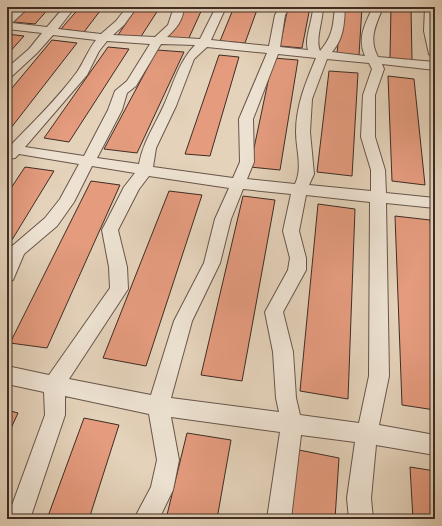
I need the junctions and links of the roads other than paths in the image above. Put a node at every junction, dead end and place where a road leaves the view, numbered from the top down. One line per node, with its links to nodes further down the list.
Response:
1 (24, 7): 11 (lane)
2 (70, 7): 13 (lane)
3 (132, 7): 14 (lane)
4 (179, 7): 15 (lane)
5 (221, 7): 16 (lane)
6 (285, 7): 17 (lane)
7 (318, 7): 19 (lane)
8 (340, 7): 19 (lane)
9 (378, 7): 20 (lane)
10 (430, 7): 18 (lane)
11 (7, 22)
12 (7, 26): 13 (lane)
13 (49, 31): 14 (lane); 22 (lane)
14 (104, 37): 15 (lane); 23 (lane)
15 (157, 41): 16 (lane); 24 (lane)
16 (204, 43): 17 (lane); 25 (lane)
17 (274, 50): 19 (lane); 26 (lane)
18 (435, 54)
19 (319, 55): 20 (lane); 27 (lane)
20 (374, 60): 21 (lane); 28 (lane)
21 (435, 66)
22 (7, 74)
23 (10, 152): 24 (lane)
24 (88, 161): 25 (lane); 30 (lane)
25 (145, 170): 26 (lane); 32 (lane)
26 (239, 183): 27 (lane); 33 (lane)
27 (300, 189): 28 (lane); 34 (lane)
28 (378, 198): 29 (lane); 35 (lane)
29 (435, 203)
30 (7, 275)
31 (7, 375): 32 (lane)
32 (54, 385): 33 (lane); 37 (lane)
33 (158, 406): 34 (lane); 38 (lane)
34 (292, 424): 35 (lane); 39 (lane)
35 (367, 434): 36 (lane); 40 (lane)
36 (435, 445)
37 (18, 519)
38 (146, 519)
39 (279, 519)
40 (361, 519)

